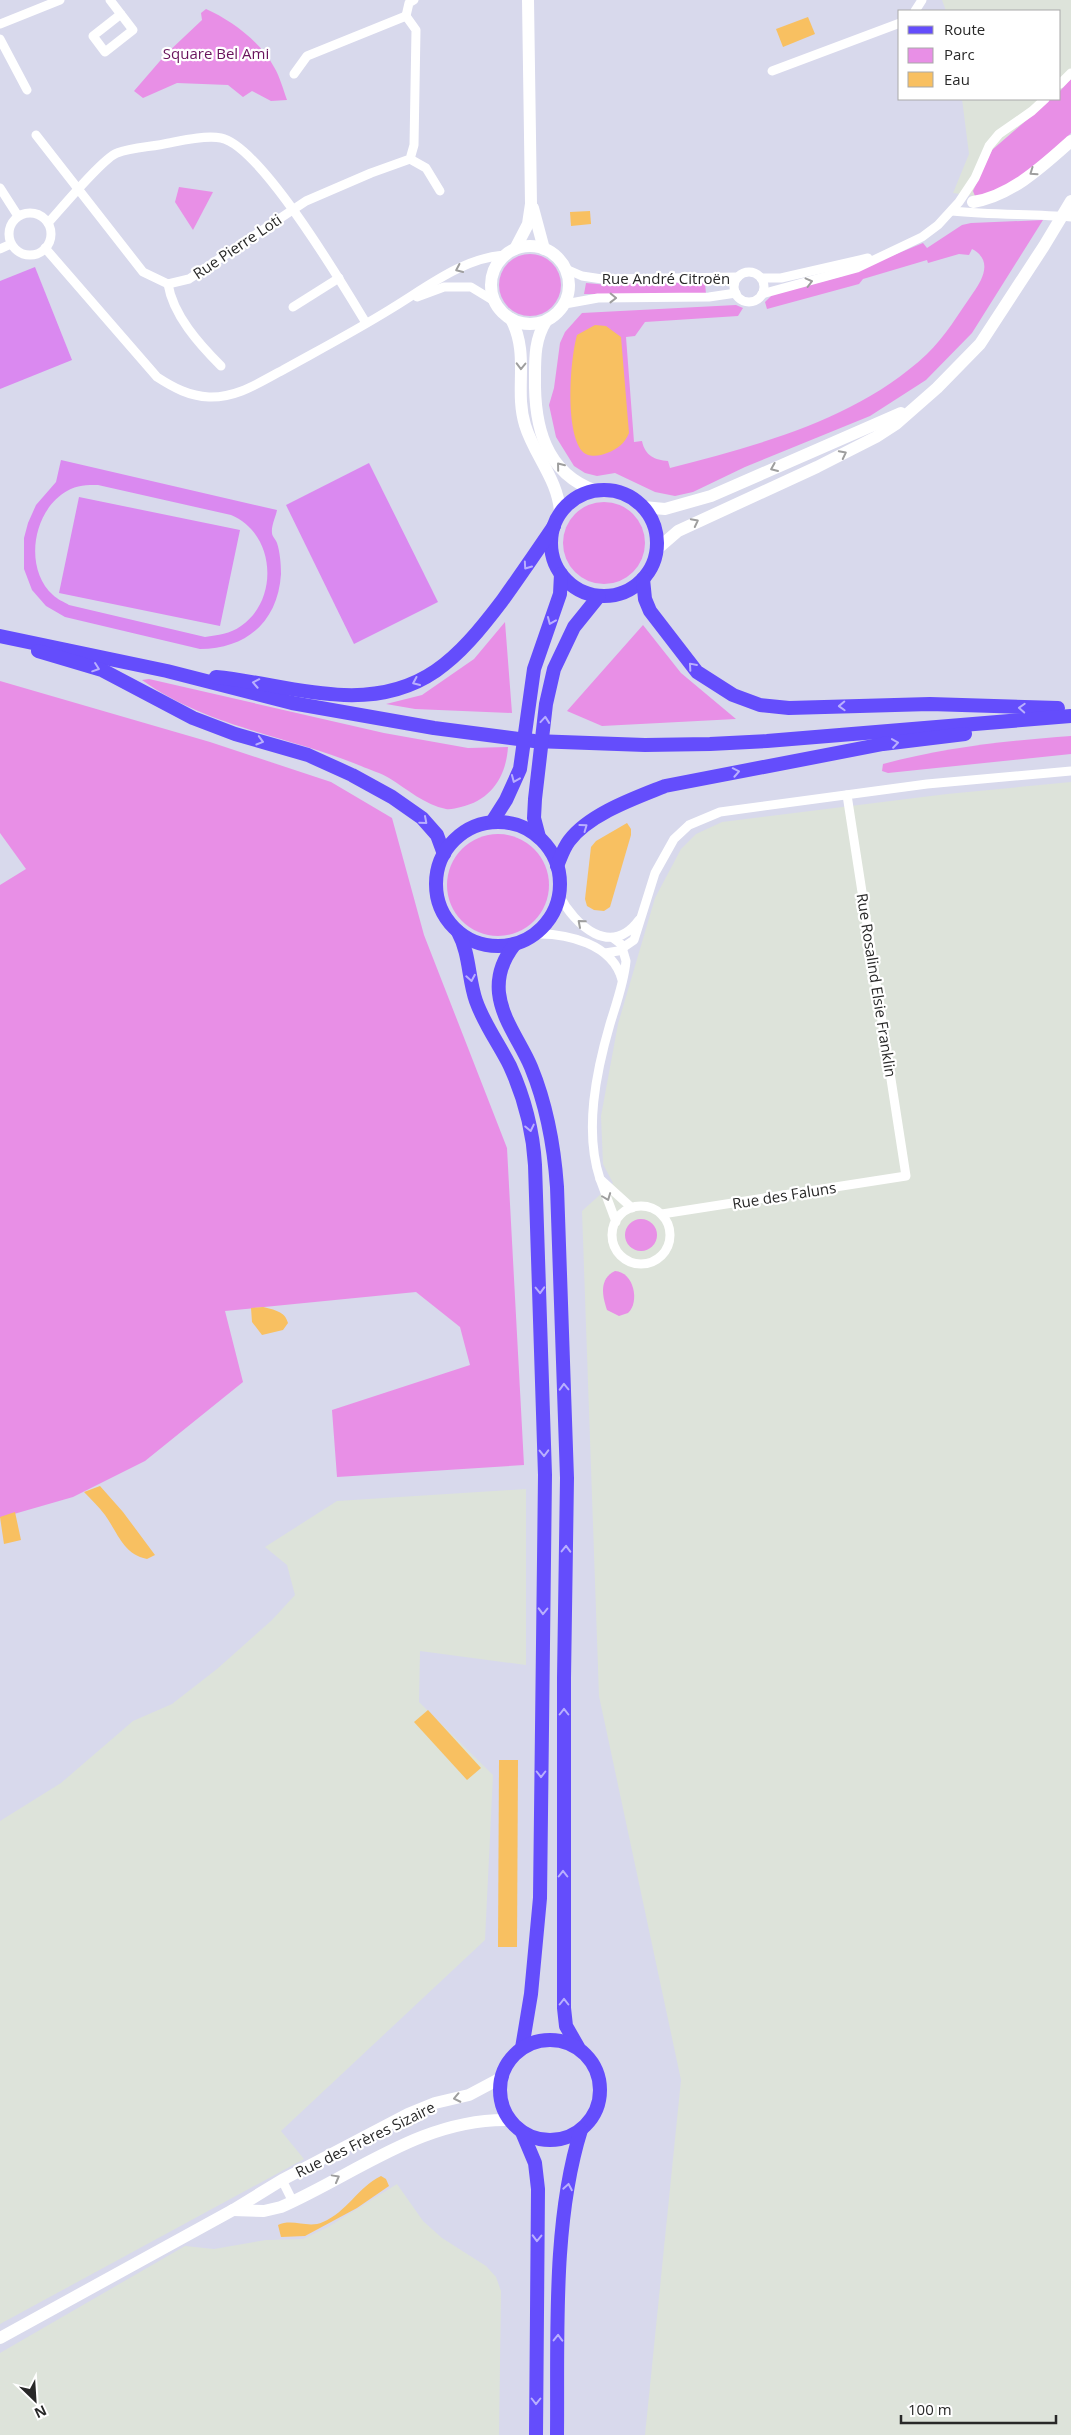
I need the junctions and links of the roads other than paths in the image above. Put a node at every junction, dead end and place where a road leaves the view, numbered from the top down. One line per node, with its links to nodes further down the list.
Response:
1 (60, 0): 7 (street)
2 (110, 0): 5 (street)
3 (414, 0): 6 (street)
4 (528, 0): 25 (main road)
5 (120, 14): 5 (street)
6 (406, 16): 12 (street); 18 (street)
7 (0, 24)
8 (898, 24): 10 (street)
9 (0, 39): 14 (street)
10 (772, 71)
11 (1071, 73): 13 (street)
12 (294, 74)
13 (1061, 83)
14 (27, 90)
15 (1044, 100): 23 (street)
16 (36, 135): 20 (street)
17 (1071, 141): 24 (main road, one-way to 24)
18 (410, 159): 21 (street); 26 (street)
19 (0, 188): 29 (street)
20 (78, 189): 26 (street); 31 (street); 42 (street)
21 (440, 191)
22 (1071, 201): 53 (main road)
23 (959, 202): 24 (street); 27 (street)
24 (973, 202): 28 (street)
25 (531, 204): 35 (main road); 36 (main road)
26 (292, 210): 40 (street, Rue Pierre Loti); 42 (street, Rue Pierre Loti)
27 (952, 211): 28 (street); 37 (street)
28 (989, 214): 30 (street)
29 (18, 216): 31 (street); 32 (street)
30 (1071, 217)
31 (48, 223): 34 (street)
32 (11, 244): 33 (street); 34 (street)
33 (0, 248)
34 (45, 248): 51 (street)
35 (544, 249): 36 (main road); 38 (main road)
36 (510, 252): 45 (main road); 48 (street, one-way to 48)
37 (885, 254): 41 (street); 44 (street, one-way to 37)
38 (566, 269): 39 (street, Rue André Citroën); 46 (main road)
39 (738, 277): 41 (street); 43 (street)
40 (339, 278): 47 (street); 51 (street, Rue Pierre Loti)
41 (761, 278): 44 (street)
42 (168, 284): 52 (street)
43 (736, 293): 44 (street); 46 (street, Rue André Citroën, one-way to 43)
44 (762, 294)
45 (494, 300): 48 (street); 49 (main road)
46 (565, 304): 50 (main road)
47 (294, 307)
48 (392, 308): 51 (street)
49 (511, 319): 50 (main road); 56 (main road, one-way to 56)
50 (546, 321): 54 (main road, one-way to 50)
51 (366, 323)
52 (221, 366)
53 (914, 406): 55 (main road, one-way to 55); 58 (main road, one-way to 53)
54 (596, 491): 55 (main road); 56 (main road)
55 (643, 507): 58 (main road)
56 (560, 513): 57 (main road)
57 (554, 526): 59 (main road); 63 (main road, one-way to 63)
58 (656, 550): 60 (main road)
59 (561, 574): 61 (main road); 69 (main road, one-way to 69)
60 (643, 579): 61 (main road); 64 (main road, one-way to 60)
61 (599, 596): 70 (main road, one-way to 61)
62 (0, 636): 63 (main road); 71 (main road, one-way to 71)
63 (167, 672): 65 (main road)
64 (1071, 707)
65 (1071, 716)
66 (1071, 722): 72 (main road, one-way to 66)
67 (1071, 771): 68 (street)
68 (847, 795): 74 (street); 82 (street, Rue Rosalind Elsie Franklin)
69 (492, 822): 70 (main road); 71 (main road)
70 (539, 838): 72 (main road)
71 (444, 854): 75 (main road)
72 (558, 866): 73 (main road)
73 (559, 895): 76 (main road); 77 (street, one-way to 73)
74 (641, 918): 77 (street); 79 (street)
75 (458, 932): 78 (main road); 88 (main road, one-way to 88)
76 (535, 934): 78 (main road); 80 (street)
77 (613, 938): 79 (street)
78 (515, 944): 87 (main road, one-way to 78)
79 (624, 949): 80 (street); 81 (street)
80 (605, 953): 81 (street)
81 (622, 980): 83 (street)
82 (906, 1176): 85 (street, Rue des Faluns)
83 (600, 1179): 84 (street); 86 (street, one-way to 86)
84 (632, 1208): 85 (street); 86 (street)
85 (662, 1214): 86 (street)
86 (616, 1222)
87 (578, 2047): 88 (main road); 91 (main road)
88 (522, 2048): 89 (main road)
89 (501, 2078): 90 (main road); 93 (main road, Rue des Frères Sizaire, one-way to 93)
90 (509, 2120): 92 (main road); 94 (main road, Rue des Frères Sizaire, one-way to 90)
91 (581, 2130): 92 (main road); 98 (main road, one-way to 91)
92 (522, 2132): 97 (main road, one-way to 97)
93 (282, 2180): 94 (street); 95 (main road, Rue des Frères Sizaire)
94 (294, 2202): 95 (main road, Rue des Frères Sizaire)
95 (233, 2210): 96 (main road, Rue des Frères Sizaire)
96 (0, 2338)
97 (536, 2435)
98 (557, 2435)

